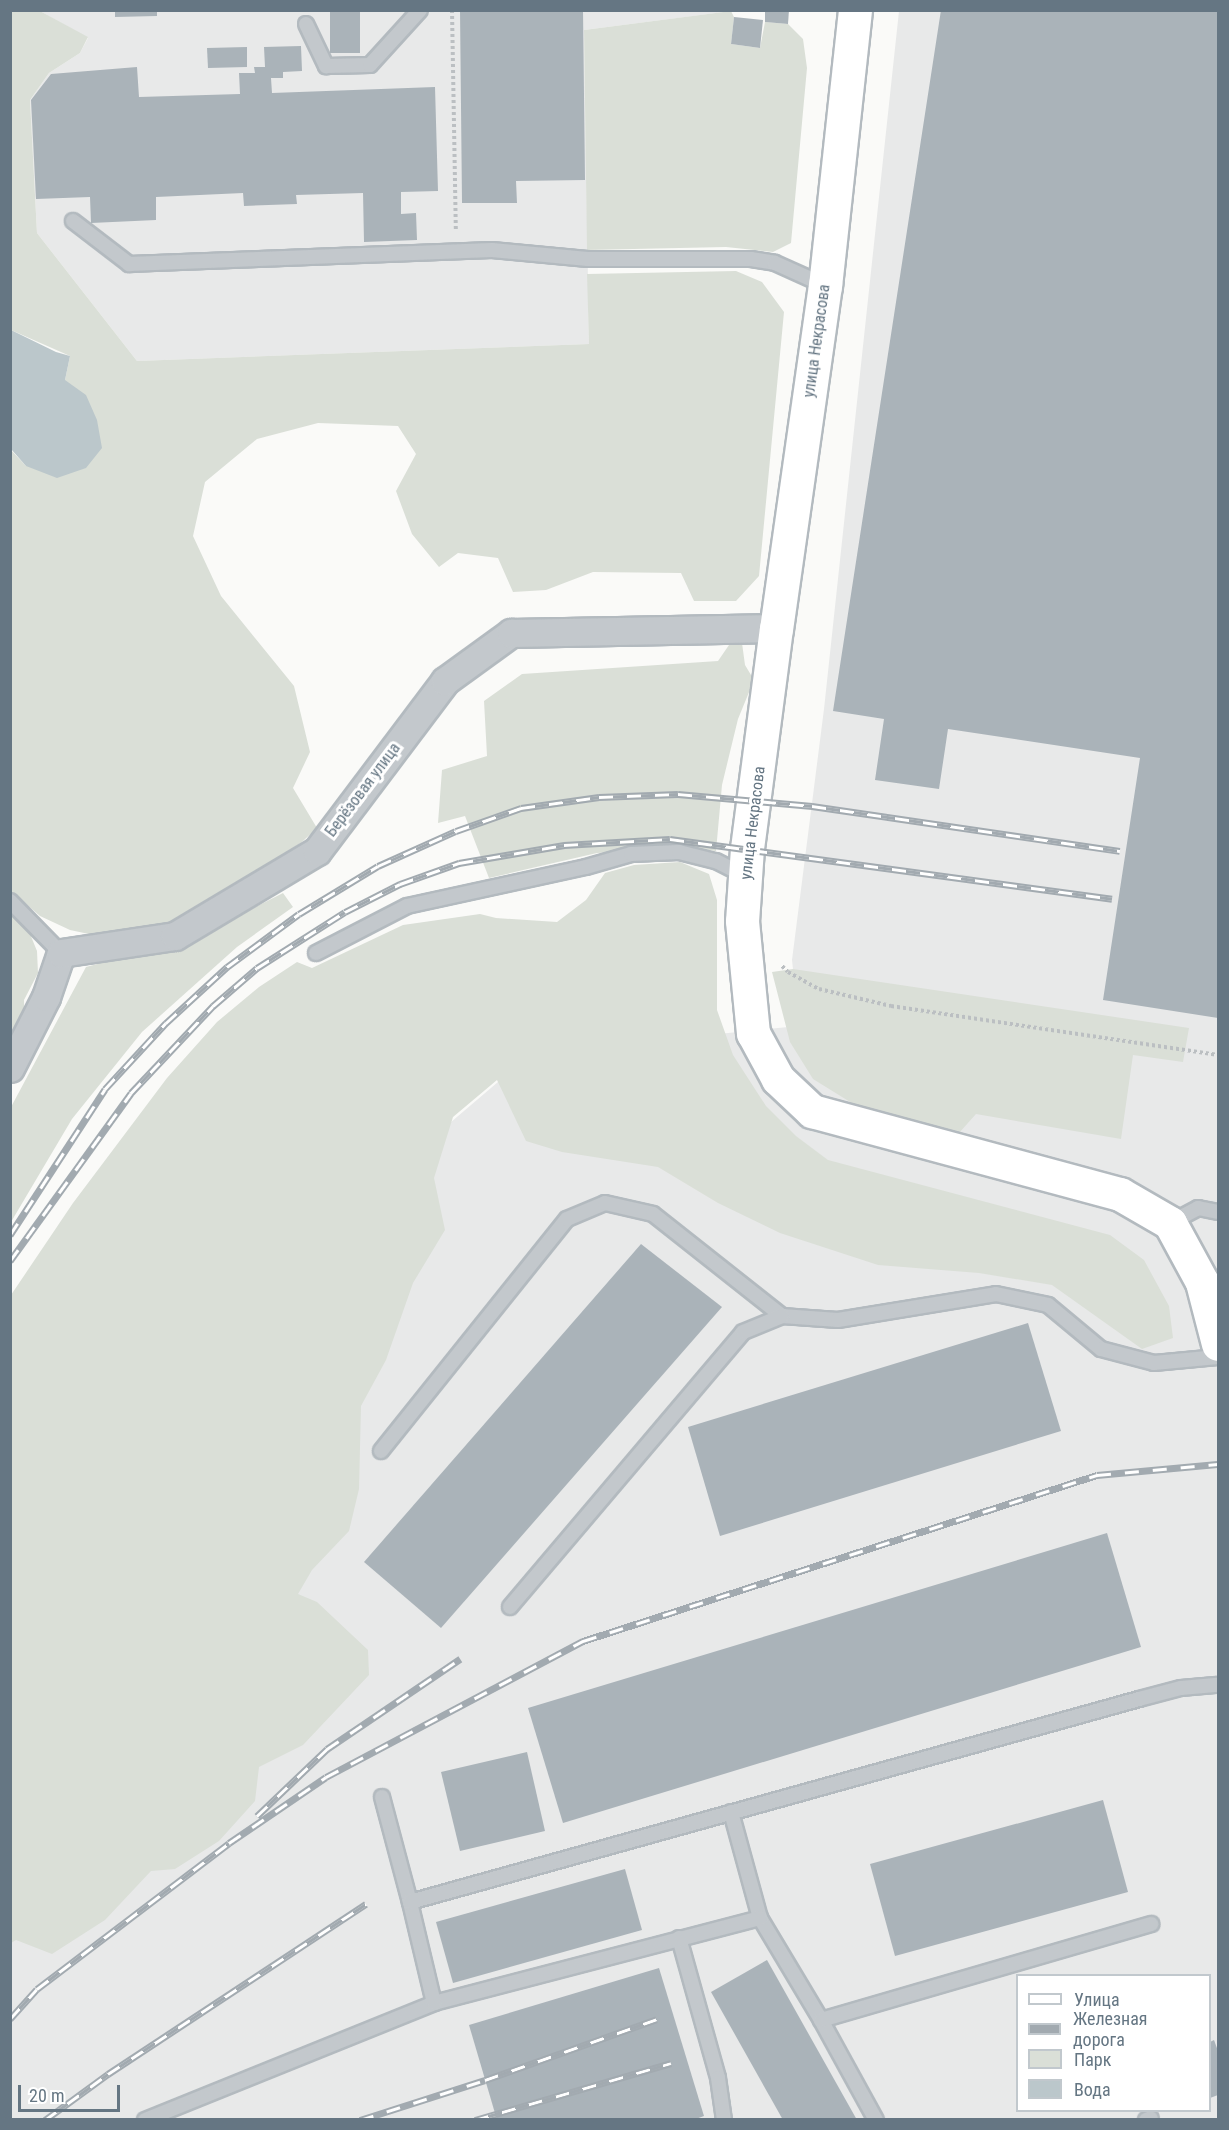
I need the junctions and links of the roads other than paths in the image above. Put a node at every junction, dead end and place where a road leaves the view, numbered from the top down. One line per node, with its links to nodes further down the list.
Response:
1 (420, 10): 3 (lane)
2 (855, 10): 5 (main road, улица Некрасова)
3 (306, 24)
4 (73, 220): 5 (lane)
5 (825, 285): 6 (main road, улица Некрасова)
6 (776, 628): 7 (main road, улица Некрасова); 9 (street, Берёзовая улица)
7 (746, 876): 10 (lane); 13 (main road, улица Некрасова)
8 (10, 901): 9 (lane)
9 (61, 953): 11 (street)
10 (316, 953)
11 (10, 1068)
12 (1218, 1212): 13 (lane)
13 (1170, 1223): 15 (main road)
14 (782, 1316): 16 (lane); 17 (lane); 18 (lane)
15 (1218, 1344)
16 (1218, 1357)
17 (381, 1450)
18 (510, 1607)
19 (1218, 1685): 21 (lane)
20 (382, 1797): 22 (lane)
21 (731, 1812): 22 (lane); 23 (lane)
22 (410, 1902): 26 (lane)
23 (760, 1918): 25 (lane); 27 (lane)
24 (1151, 1924): 27 (lane)
25 (680, 1938): 26 (lane); 29 (lane)
26 (434, 2003): 28 (lane)
27 (821, 2020): 30 (lane)
28 (145, 2120)
29 (724, 2120)
30 (876, 2120)

